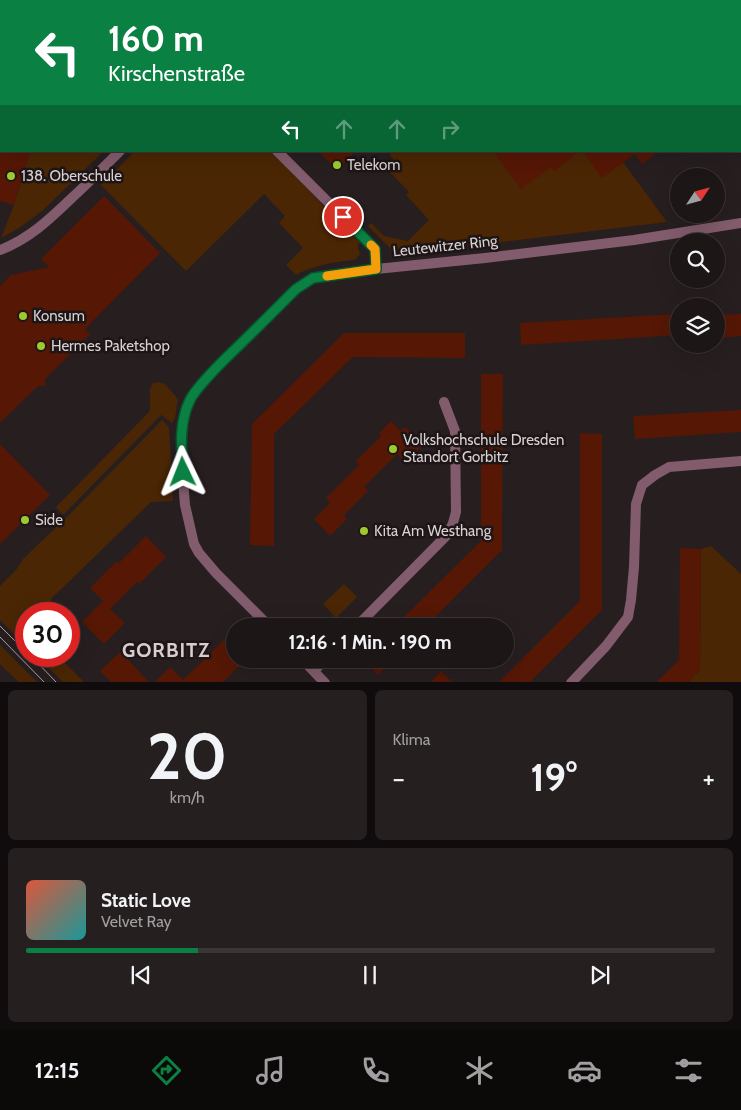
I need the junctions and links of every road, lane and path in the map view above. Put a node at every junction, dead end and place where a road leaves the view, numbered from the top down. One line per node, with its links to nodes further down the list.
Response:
1 (119, 152): 4 (street)
2 (278, 152): 5 (street)
3 (741, 223): 5 (street, Leutewitzer Ring)
4 (0, 250)
5 (376, 269): 8 (street, Leutewitzer Ring)
6 (444, 402): 9 (street)
7 (741, 461): 14 (street)
8 (261, 618)
9 (365, 618)
10 (311, 668): 12 (street)
11 (317, 668): 12 (street)
12 (314, 671): 13 (street)
13 (325, 682)
14 (571, 682)

